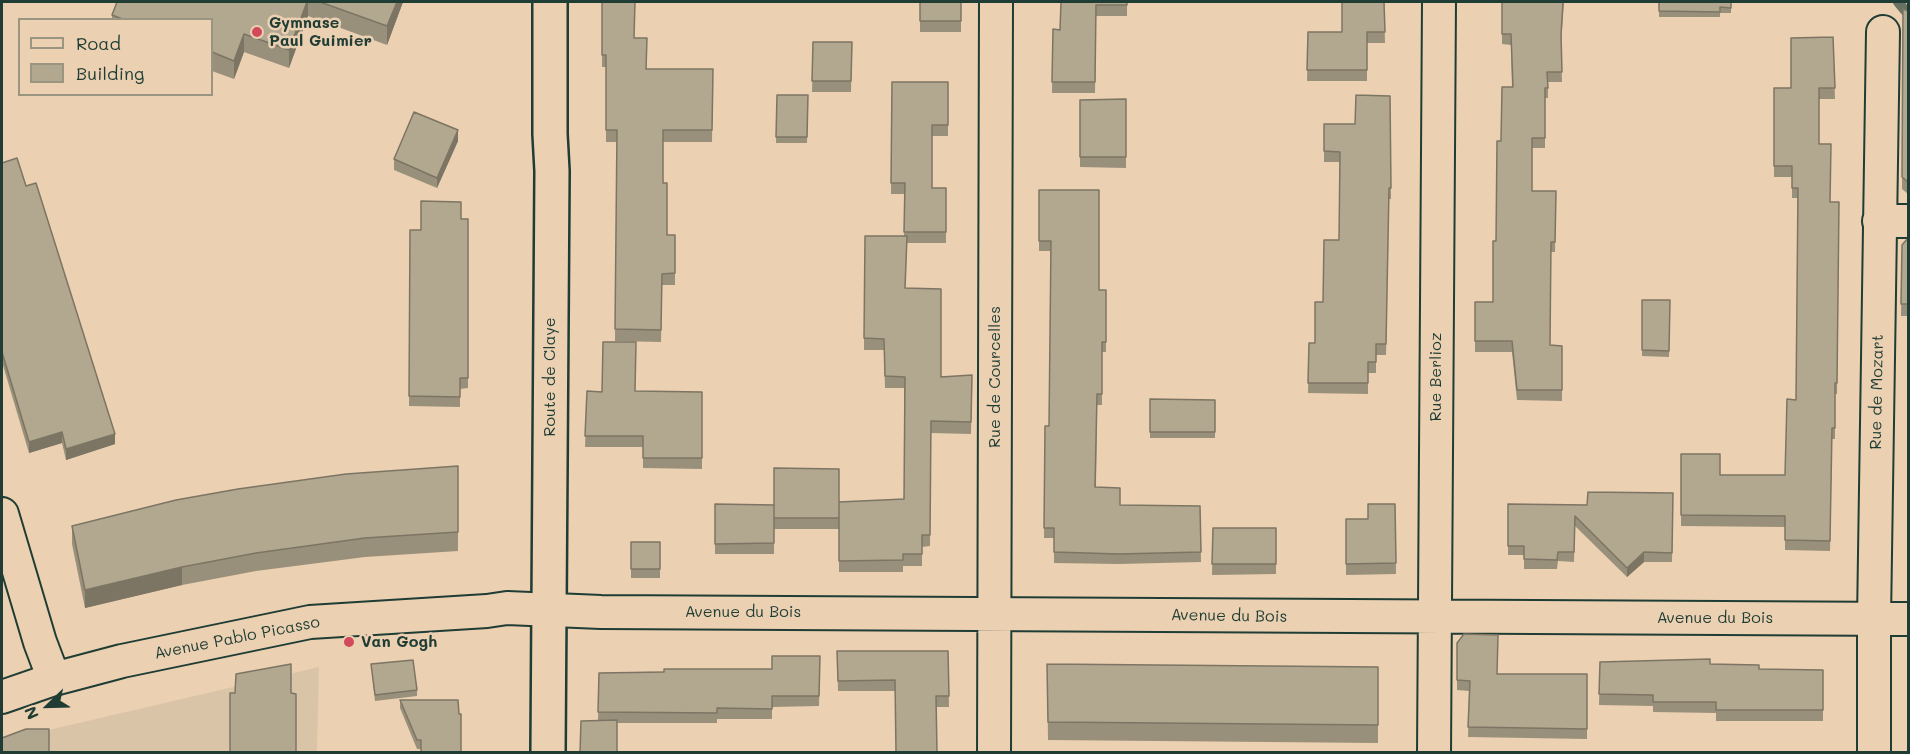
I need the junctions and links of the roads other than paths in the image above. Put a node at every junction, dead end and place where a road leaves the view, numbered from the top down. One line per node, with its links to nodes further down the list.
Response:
1 (550, 2): 7 (main road, Route de Claye)
2 (996, 2): 8 (street, Rue de Courcelles)
3 (1439, 2): 9 (street, Rue Berlioz)
4 (1883, 32): 5 (street, Rue de Mozart)
5 (1894, 221): 10 (street, Rue de Mozart)
6 (2, 514): 12 (street)
7 (549, 610): 8 (street, Avenue du Bois); 12 (street, Avenue Pablo Picasso); 14 (main road, Route de Claye)
8 (994, 614): 9 (street, Avenue du Bois); 15 (street, Rue de Courcelles)
9 (1434, 618): 10 (street, Avenue du Bois); 16 (street, Rue Berlioz)
10 (1874, 619): 11 (street, Avenue du Bois); 17 (street, Rue de Mozart)
11 (1908, 619)
12 (54, 679): 13 (street, Avenue Pablo Picasso)
13 (2, 697)
14 (548, 753)
15 (994, 753)
16 (1434, 753)
17 (1874, 753)

